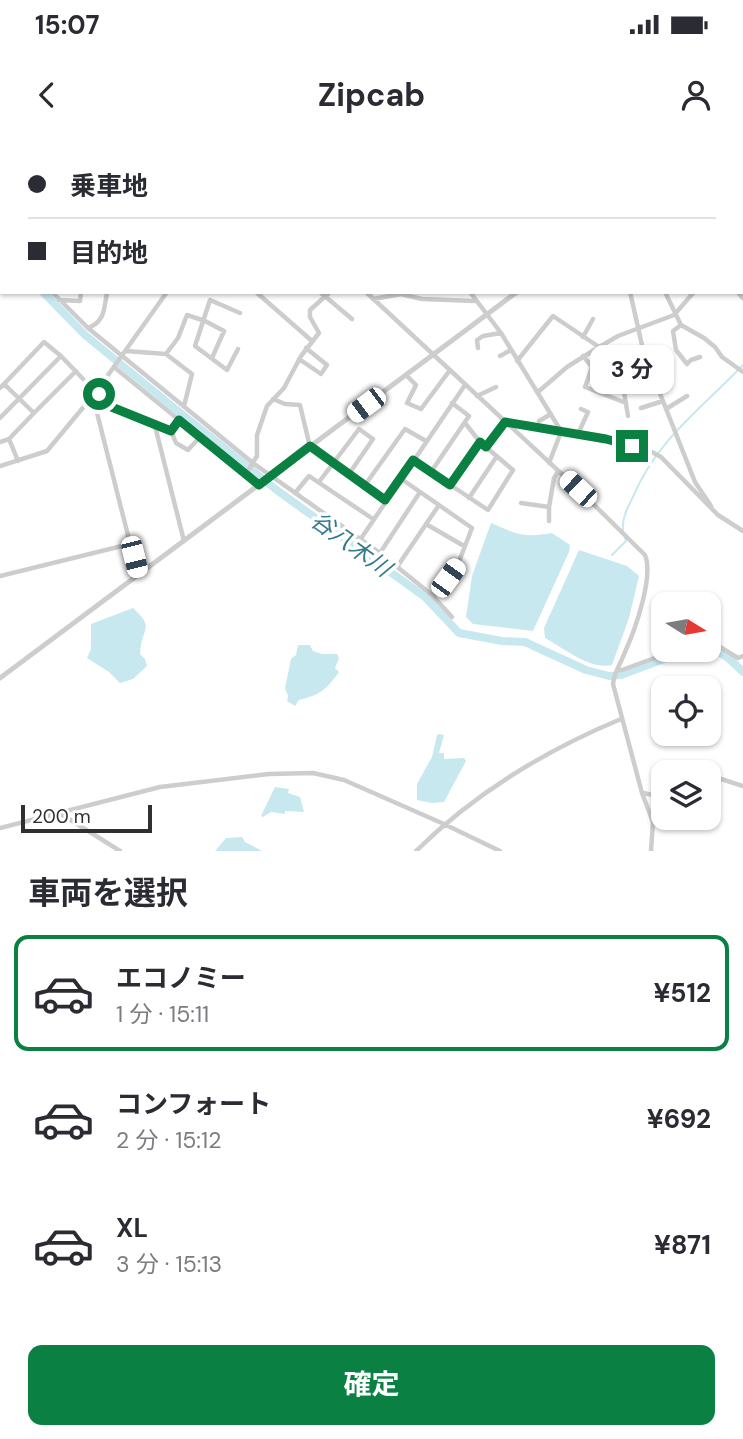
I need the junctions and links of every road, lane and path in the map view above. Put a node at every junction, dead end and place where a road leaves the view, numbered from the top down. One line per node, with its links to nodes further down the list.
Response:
1 (54, 294): 14 (street)
2 (81, 294): 14 (street)
3 (107, 294): 23 (street)
4 (166, 294): 33 (street)
5 (258, 294): 27 (street)
6 (368, 294): 13 (street)
7 (471, 294): 15 (street)
8 (514, 294): 18 (street)
9 (630, 294): 24 (street)
10 (666, 294): 17 (street)
11 (692, 294): 17 (street)
12 (322, 295): 19 (street); 27 (street)
13 (373, 299): 15 (street); 35 (street)
14 (59, 300): 23 (street)
15 (476, 301): 18 (street)
16 (240, 313): 21 (street)
17 (674, 314): 22 (street); 24 (street)
18 (487, 315): 25 (street); 35 (street)
19 (352, 319)
20 (593, 320): 26 (street)
21 (205, 321): 34 (street); 40 (street); 40 (street)
22 (681, 325): 39 (street); 47 (street)
23 (88, 328): 33 (street)
24 (637, 328): 30 (street); 59 (street)
25 (501, 332): 29 (street); 32 (street)
26 (583, 337): 30 (street); 42 (street)
27 (312, 341): 28 (street)
28 (306, 348): 41 (street); 41 (street)
29 (478, 348)
30 (597, 348): 38 (street); 49 (street)
31 (238, 349): 40 (street)
32 (511, 350): 37 (street); 42 (street)
33 (124, 353): 34 (street); 43 (street); 62 (street)
34 (166, 354): 62 (street)
35 (433, 355): 45 (street); 48 (street)
36 (61, 356): 46 (street); 51 (street); 57 (street)
37 (500, 356)
38 (583, 356): 44 (street); 54 (street)
39 (699, 357)
40 (212, 358)
41 (299, 359): 58 (street)
42 (517, 361): 54 (street)
43 (114, 367): 53 (street); 70 (street)
44 (592, 367): 49 (street); 61 (street)
45 (450, 370): 48 (street); 50 (street)
46 (76, 371): 53 (street); 66 (street)
47 (743, 372)
48 (406, 375): 83 (street)
49 (622, 379): 61 (street)
50 (465, 384): 55 (street); 60 (street)
51 (2, 386): 57 (street)
52 (495, 387): 55 (street)
53 (96, 392): 74 (street); 87 (street); 116 (street)
54 (538, 392): 67 (street)
55 (477, 396): 73 (street)
56 (687, 396): 65 (street)
57 (19, 399): 66 (street); 69 (street)
58 (273, 399): 83 (street); 88 (street)
59 (663, 401): 63 (street); 65 (street)
60 (452, 403): 72 (street); 80 (street)
61 (626, 403): 68 (street)
62 (184, 406): 88 (street)
63 (641, 408)
64 (581, 409): 77 (street)
65 (666, 409): 109 (street)
66 (34, 413): 79 (street)
67 (551, 414): 71 (street); 76 (street)
68 (628, 416)
69 (0, 418)
70 (179, 420): 75 (street); 78 (street)
71 (539, 421)
72 (465, 423): 82 (street); 93 (street)
73 (506, 423): 76 (street); 84 (street); 90 (street)
74 (155, 426): 75 (street); 115 (street)
75 (171, 431): 78 (street)
76 (561, 432): 77 (street); 90 (street)
77 (578, 434): 109 (street)
78 (200, 437): 94 (street)
79 (9, 439): 81 (street); 87 (street)
80 (426, 441): 86 (street); 100 (street)
81 (0, 442)
82 (480, 442): 84 (street); 101 (street)
83 (310, 446): 89 (street); 96 (street)
84 (486, 447): 85 (street)
85 (497, 456): 104 (street); 104 (street)
86 (413, 460): 93 (street); 97 (street)
87 (18, 461): 91 (street)
88 (253, 463): 94 (street); 96 (street)
89 (333, 463): 95 (street); 95 (street); 98 (street)
90 (550, 463): 92 (street)
91 (0, 466)
92 (558, 471): 108 (street); 127 (street)
93 (431, 472): 101 (street)
94 (246, 474): 99 (street)
95 (349, 474): 100 (street)
96 (271, 475): 99 (street); 103 (street)
97 (400, 478): 102 (street); 105 (street)
98 (319, 482): 103 (street); 110 (street)
99 (259, 485): 115 (street)
100 (365, 485): 105 (street)
101 (450, 485): 104 (street)
102 (420, 492): 107 (street); 118 (street)
103 (295, 493): 114 (street)
104 (469, 498)
105 (385, 500): 110 (street)
106 (521, 503): 108 (street)
107 (439, 505): 112 (street); 117 (street)
108 (549, 508): 111 (street)
109 (718, 516): 113 (street)
110 (373, 519): 114 (street)
111 (549, 521)
112 (426, 524): 117 (street); 119 (street)
113 (743, 531)
114 (360, 540): 118 (street)
115 (184, 541): 120 (street)
116 (130, 544): 120 (street); 121 (street)
117 (464, 546): 122 (street)
118 (380, 553): 119 (street)
119 (397, 567): 122 (street)
120 (138, 575): 128 (street)
121 (0, 576)
122 (432, 595): 123 (street)
123 (452, 617)
124 (721, 648): 125 (street)
125 (743, 656)
126 (651, 659): 127 (street)
127 (617, 670): 129 (street)
128 (0, 678)
129 (621, 719): 132 (street); 135 (street)
130 (721, 779): 131 (street)
131 (743, 786)
132 (642, 793): 133 (street); 140 (street)
133 (651, 795)
134 (61, 813): 135 (street); 136 (street); 137 (street)
135 (444, 824): 138 (street); 139 (street)
136 (0, 828)
137 (120, 851)
138 (416, 851)
139 (500, 851)
140 (651, 851)

